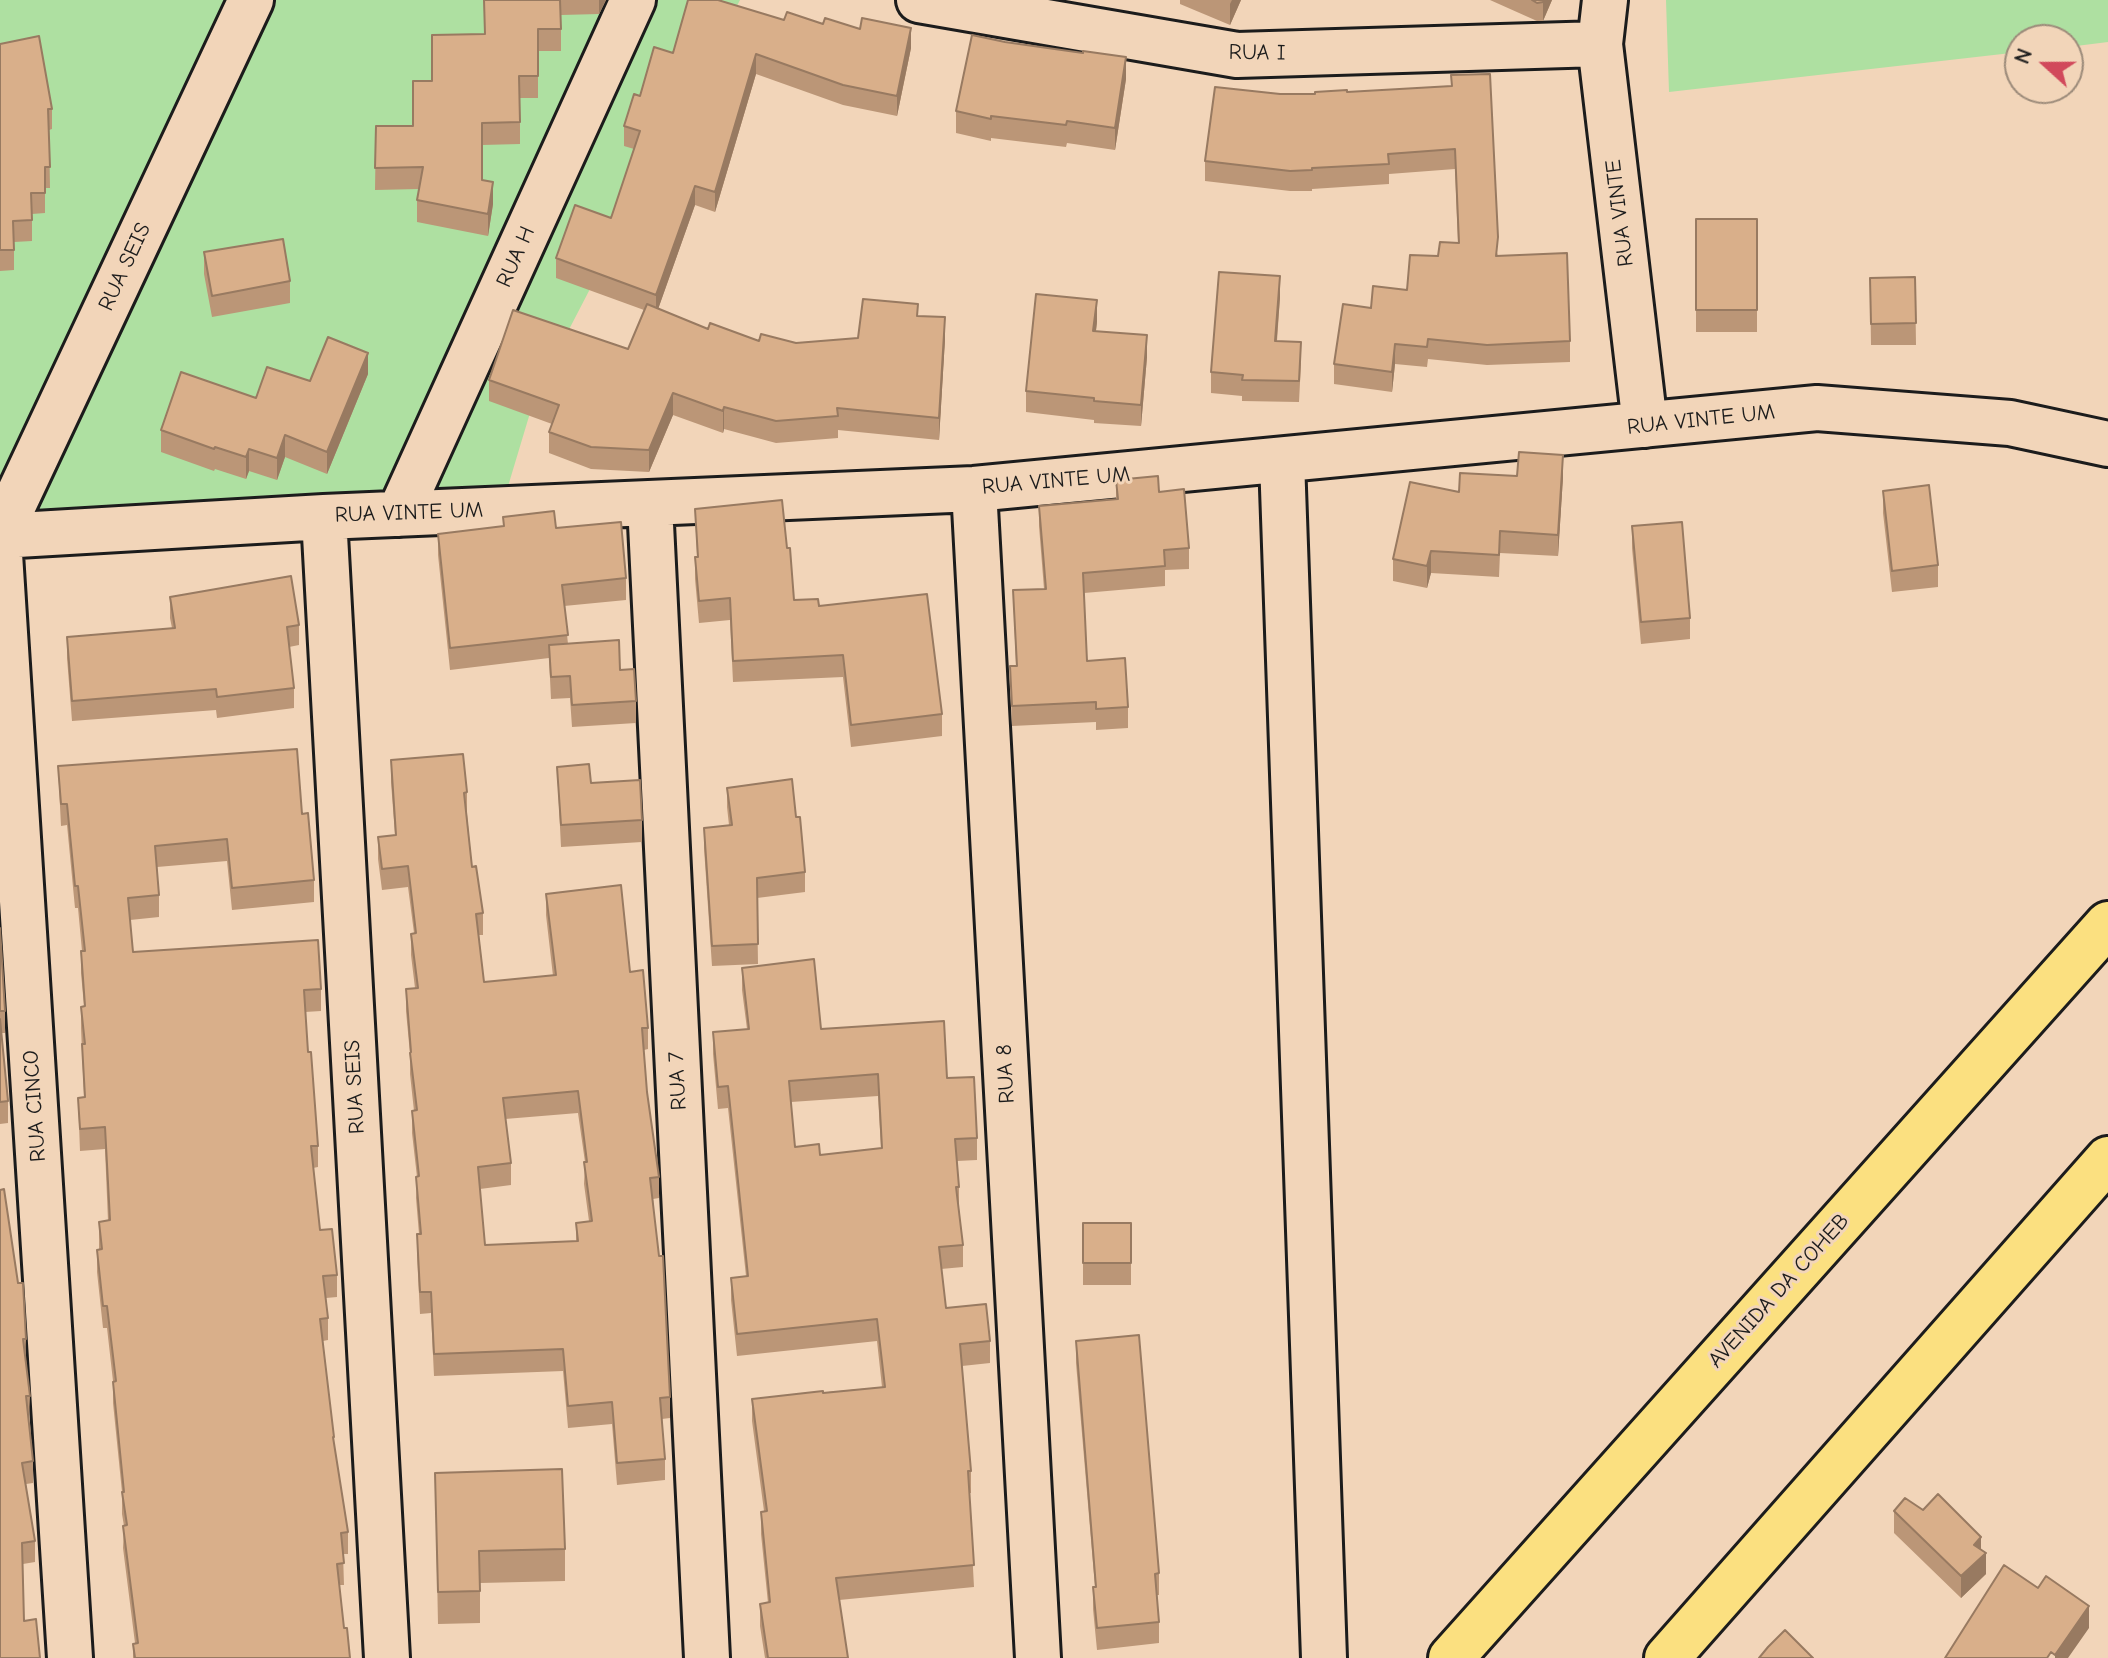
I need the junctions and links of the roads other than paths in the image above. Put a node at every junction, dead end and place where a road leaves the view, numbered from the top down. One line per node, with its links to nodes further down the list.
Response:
1 (251, 0): 13 (street, RUA SEIS)
2 (633, 0): 11 (street, RUA H)
3 (919, 0): 5 (street, RUA I)
4 (1605, 0): 5 (street, RUA VINTE)
5 (1600, 44): 6 (street, RUA VINTE)
6 (1645, 425): 7 (street, RUA VINTE UM); 8 (street, RUA VINTE UM)
7 (2108, 444)
8 (1282, 460): 9 (street, RUA VINTE UM); 21 (street)
9 (974, 489): 10 (street, RUA VINTE UM); 20 (street, RUA 8)
10 (650, 504): 11 (street, RUA VINTE UM); 19 (street, RUA 7)
11 (399, 514): 12 (street, RUA VINTE UM)
12 (324, 517): 13 (street, RUA VINTE UM); 18 (street, RUA SEIS)
13 (0, 535)
14 (0, 554): 17 (street, RUA CINCO)
15 (2108, 924): 22 (main road, AVENIDA DA COHEB)
16 (2108, 1159): 23 (main road)
17 (70, 1658)
18 (387, 1658)
19 (707, 1658)
20 (1038, 1658)
21 (1324, 1658)
22 (1451, 1658)
23 (1667, 1658)

